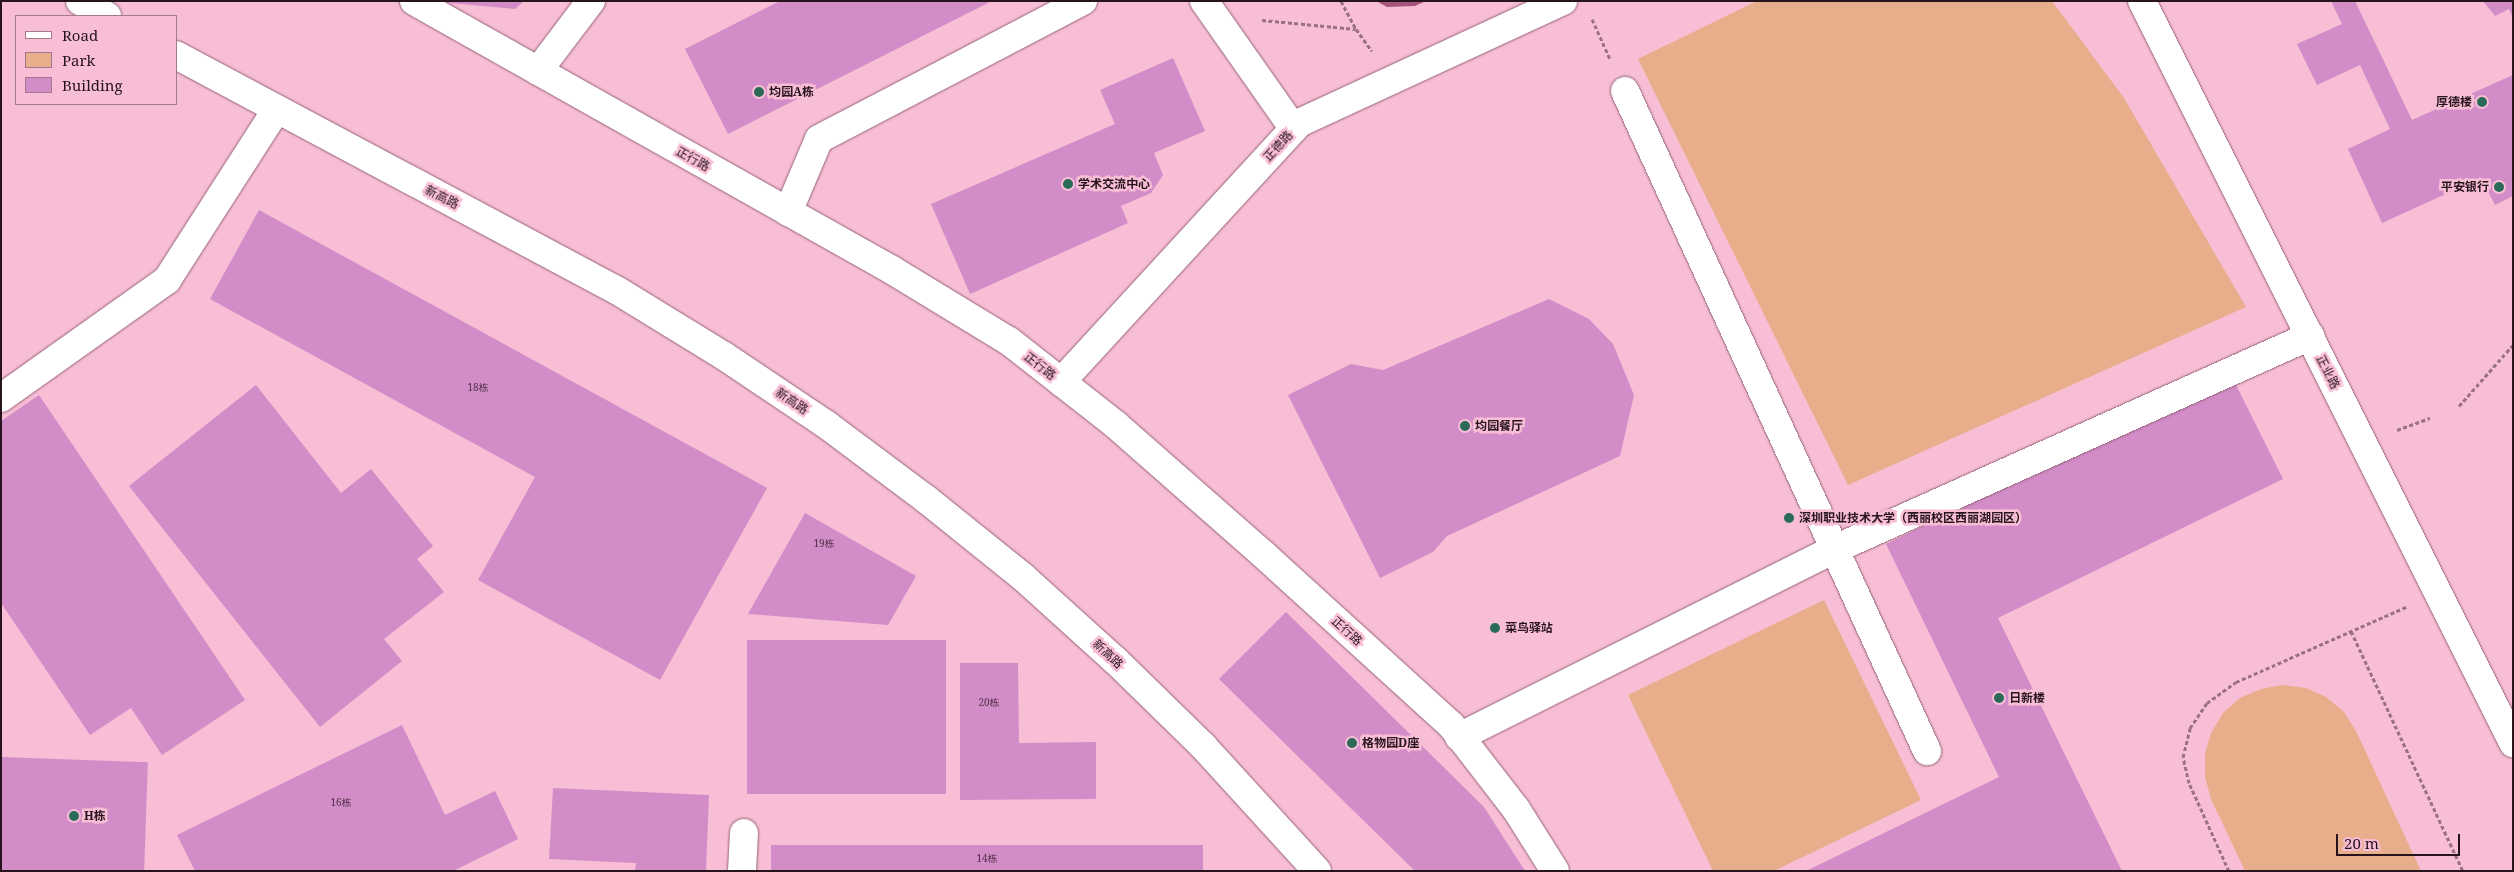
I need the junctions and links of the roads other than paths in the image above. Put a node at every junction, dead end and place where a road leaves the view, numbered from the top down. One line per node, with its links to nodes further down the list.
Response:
1 (80, 1): 8 (street)
2 (414, 1): 10 (street, 正行路)
3 (591, 1): 10 (street)
4 (1083, 1): 14 (street)
5 (1563, 1): 13 (street, 正德路)
6 (2142, 1): 15 (street, 正业路)
7 (1209, 8): 13 (street)
8 (105, 15)
9 (178, 56): 12 (street, 新高路)
10 (538, 71): 14 (street, 正行路)
11 (1625, 91): 18 (street)
12 (276, 110): 17 (street); 24 (street, 新高路)
13 (1294, 129): 16 (street, 正德路)
14 (788, 212): 16 (street, 正行路)
15 (2310, 336): 18 (street); 20 (street, 正业路)
16 (1061, 382): 19 (street, 正行路)
17 (1, 398)
18 (1835, 549): 19 (street); 21 (street)
19 (1459, 736): 25 (street, 正行路)
20 (2513, 743)
21 (1927, 751)
22 (744, 833): 23 (street)
23 (742, 871)
24 (1317, 871)
25 (1556, 871)

